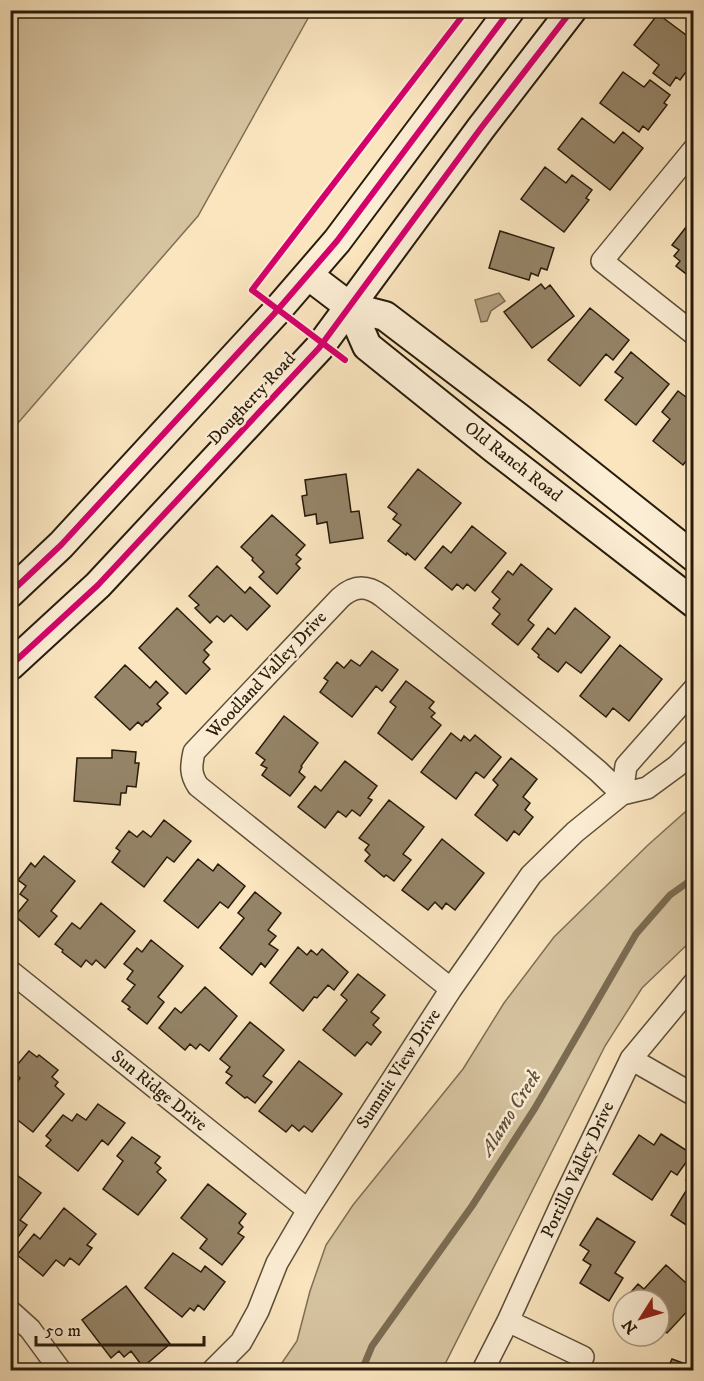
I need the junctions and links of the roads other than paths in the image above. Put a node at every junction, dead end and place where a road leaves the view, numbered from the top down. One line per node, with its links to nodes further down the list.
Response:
1 (510, 10): 4 (main road)
2 (572, 10): 5 (main road, Dougherty Road)
3 (693, 149): 6 (street)
4 (308, 275): 5 (main road, Old Ranch Road); 8 (main road)
5 (350, 307): 7 (main road, Old Ranch Road); 9 (main road, Old Ranch Road); 10 (main road, Dougherty Road)
6 (693, 334)
7 (693, 556)
8 (10, 593)
9 (693, 603)
10 (10, 666)
11 (693, 689): 13 (street)
12 (693, 749): 13 (street, Summit View Drive)
13 (622, 794): 16 (street, Summit View Drive); 16 (street, Woodland Valley Drive)
14 (10, 971): 19 (street, Sun Ridge Drive)
15 (693, 983): 17 (street, Portillo Valley Drive)
16 (451, 989): 19 (street, Summit View Drive)
17 (631, 1059): 18 (street); 21 (street, Portillo Valley Drive)
18 (693, 1095)
19 (308, 1210): 24 (street, Summit View Drive)
20 (10, 1311): 23 (street)
21 (508, 1321): 22 (street); 25 (street, Portillo Valley Drive)
22 (584, 1357)
23 (60, 1371)
24 (213, 1371)
25 (483, 1371)

